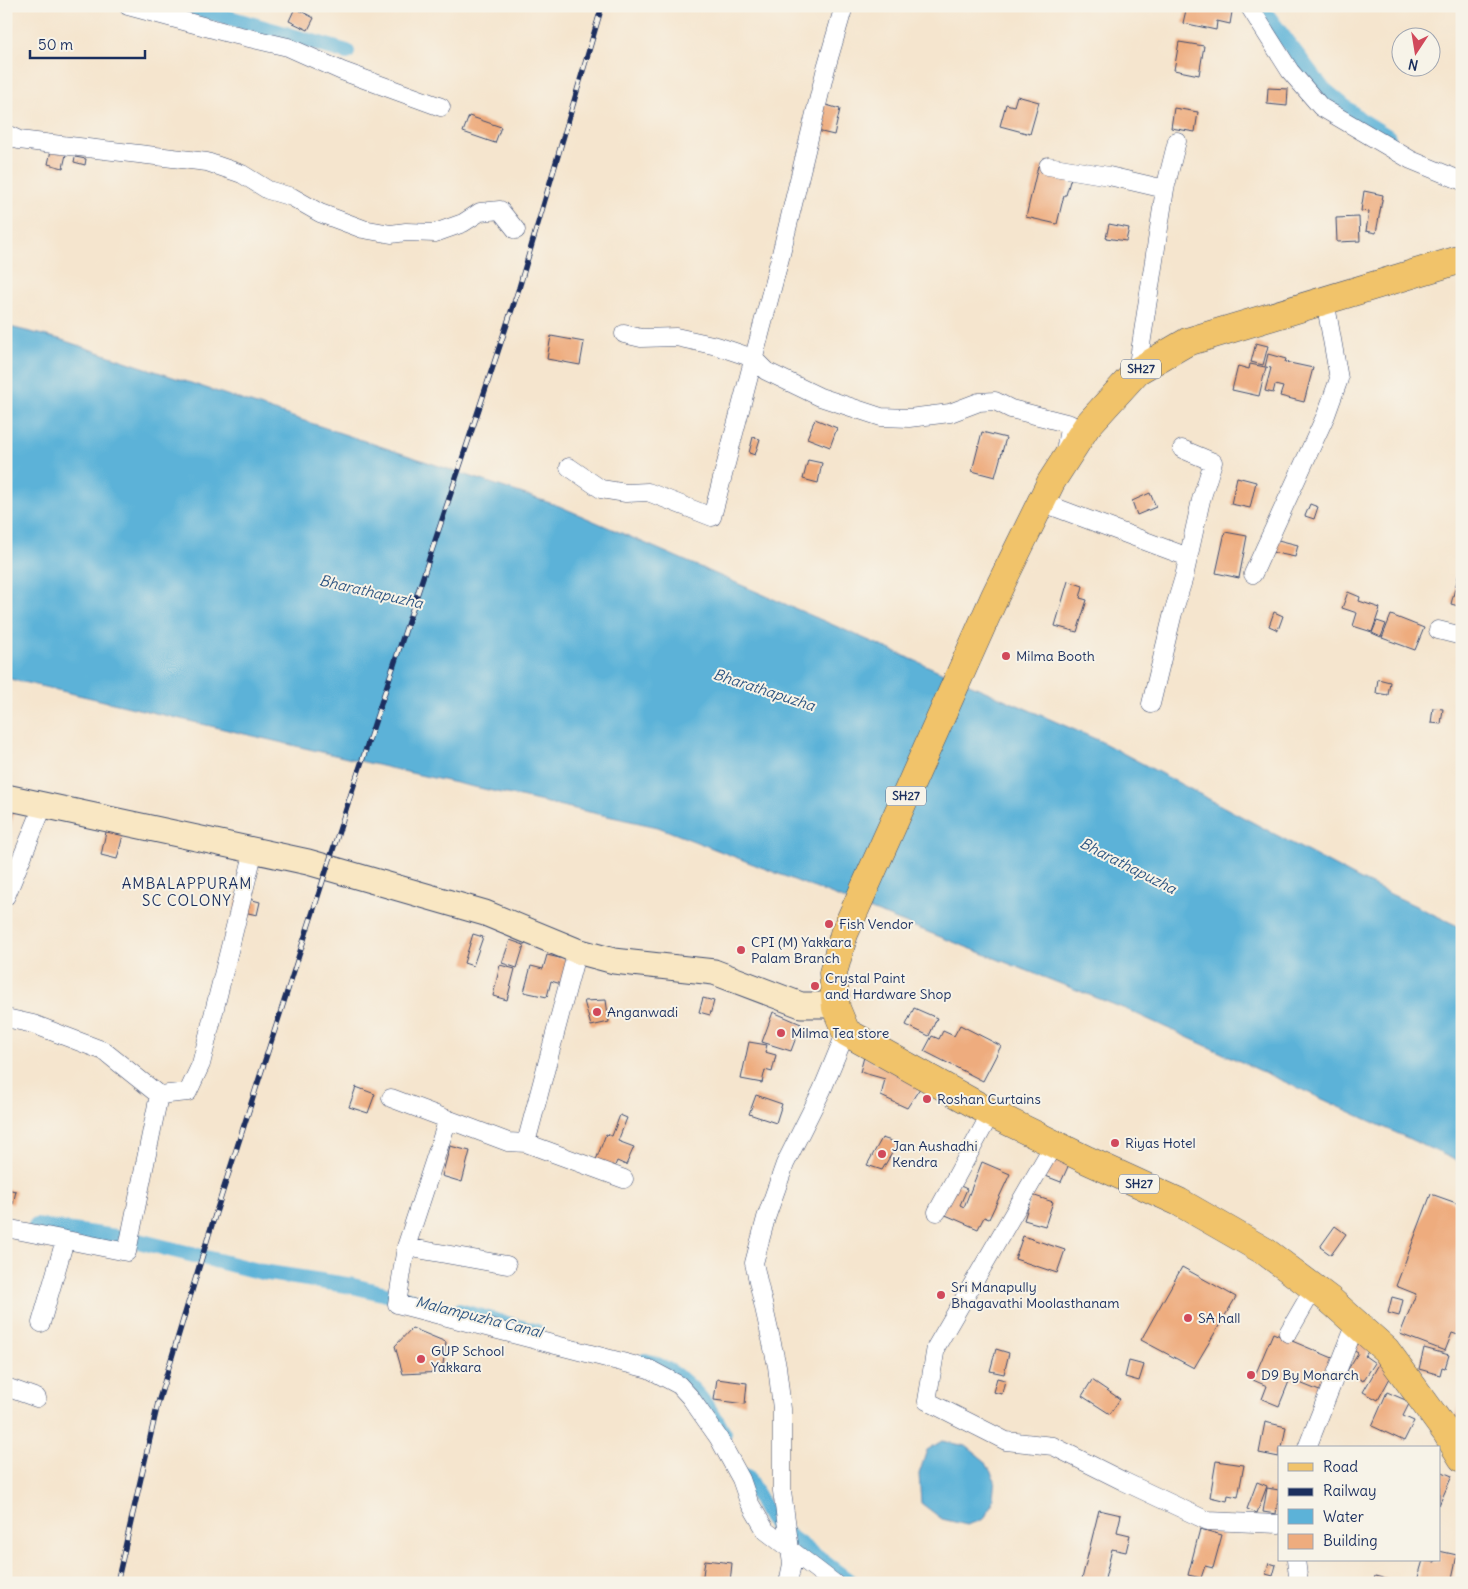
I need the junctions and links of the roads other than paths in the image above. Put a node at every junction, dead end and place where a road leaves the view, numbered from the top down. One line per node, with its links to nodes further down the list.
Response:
1 (128, 6): 4 (street)
2 (844, 6): 14 (street)
3 (1250, 6): 8 (street)
4 (441, 107)
5 (6, 134): 10 (street)
6 (1177, 141): 9 (street)
7 (1048, 166): 9 (street)
8 (1462, 182)
9 (1165, 189): 15 (street)
10 (516, 230)
11 (1462, 259): 12 (main road, SH27)
12 (1325, 300): 15 (main road, SH27); 21 (street)
13 (624, 334): 14 (street)
14 (753, 358): 17 (street); 18 (street)
15 (1137, 371): 18 (main road, SH27)
16 (1182, 449): 20 (street)
17 (569, 468)
18 (1061, 468): 19 (main road, SH27)
19 (1041, 502): 20 (street); 30 (main road, SH27)
20 (1188, 557): 24 (street)
21 (1253, 574)
22 (1438, 630): 23 (street)
23 (1462, 636)
24 (1151, 704)
25 (6, 797): 26 (street)
26 (44, 804): 27 (street); 28 (street)
27 (254, 850): 29 (street); 33 (street)
28 (6, 896)
29 (577, 951): 30 (street); 37 (street)
30 (836, 1006): 32 (main road, SH27)
31 (6, 1018): 33 (street)
32 (846, 1032): 35 (main road, SH27); 54 (street)
33 (159, 1095): 42 (street)
34 (391, 1098): 36 (street)
35 (991, 1113): 38 (main road, SH27); 40 (street)
36 (448, 1119): 37 (street); 43 (street)
37 (526, 1143): 39 (street)
38 (1054, 1144): 45 (main road, SH27); 53 (street)
39 (624, 1178)
40 (937, 1212)
41 (6, 1228): 42 (street)
42 (65, 1240): 46 (street)
43 (406, 1247): 44 (street); 54 (street)
44 (507, 1265)
45 (1314, 1288): 47 (main road, SH27); 48 (street)
46 (41, 1323)
47 (1356, 1323): 51 (street); 52 (main road, SH27)
48 (1288, 1333)
49 (6, 1387): 50 (street)
50 (37, 1398)
51 (1308, 1446)
52 (1462, 1458)
53 (1278, 1524)
54 (788, 1538): 56 (street); 57 (street)
55 (1296, 1562): 58 (street)
56 (788, 1583)
57 (834, 1583)
58 (1299, 1583)

